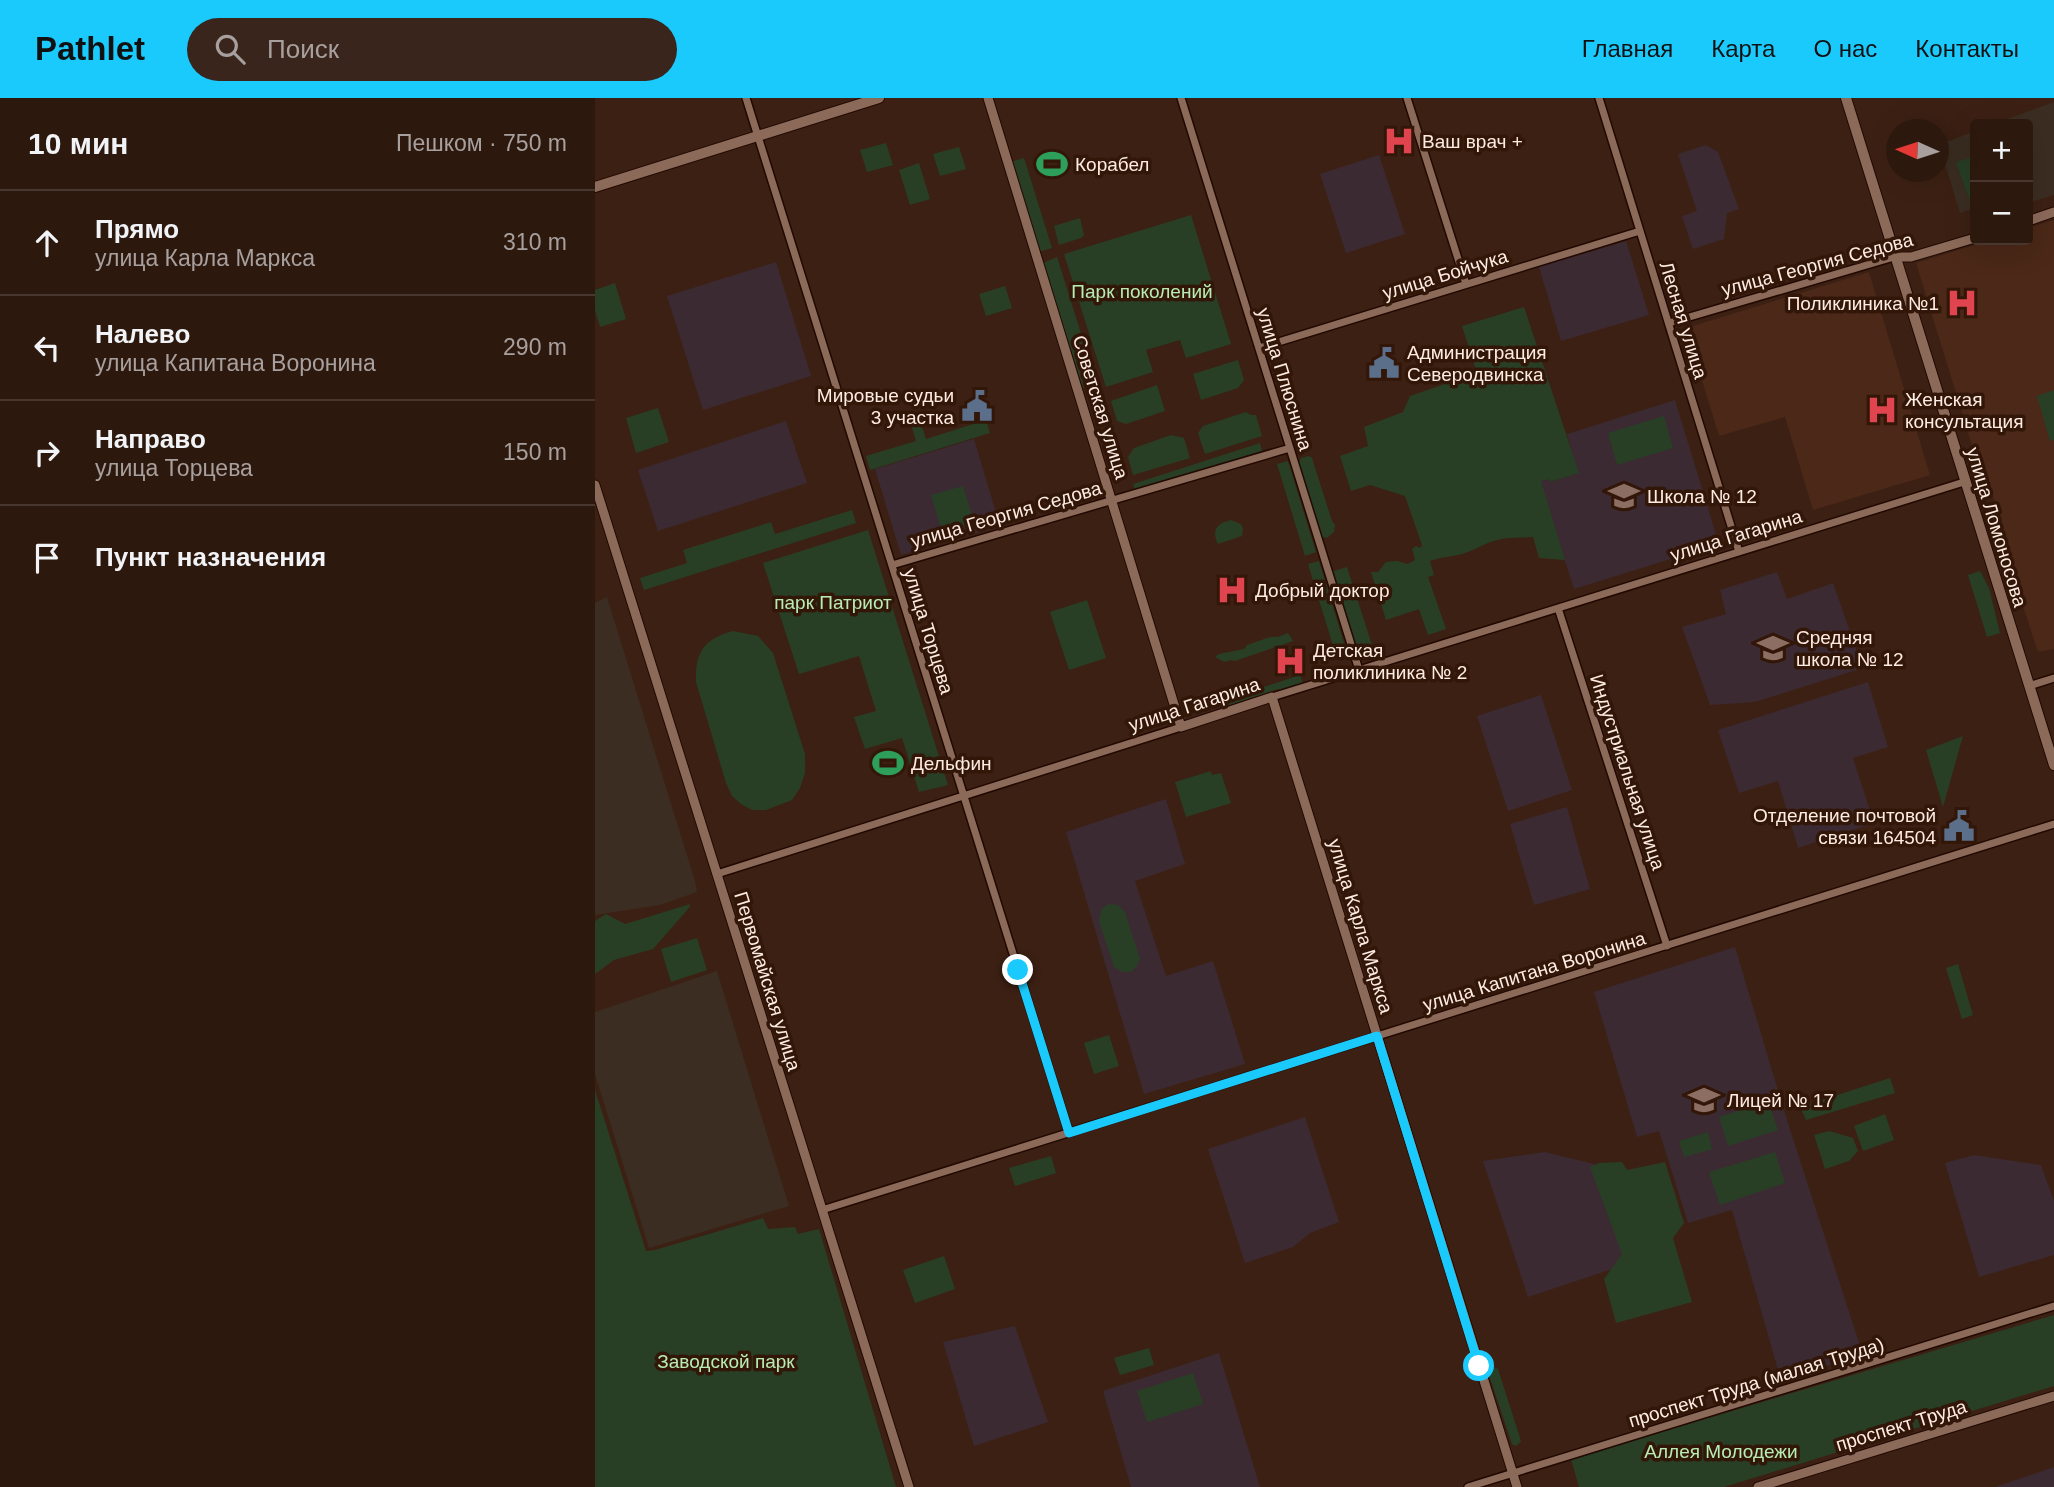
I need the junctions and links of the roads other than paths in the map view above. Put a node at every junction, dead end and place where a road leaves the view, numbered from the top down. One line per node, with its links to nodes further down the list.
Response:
1 (746, 98): 8 (street, улица Торцева)
2 (879, 98): 8 (main road)
3 (988, 98): 21 (street, Советская улица)
4 (1181, 98): 17 (street, улица Плюснина)
5 (1407, 98): 15 (street)
6 (1599, 98): 12 (street, Лесная улица)
7 (1846, 98): 14 (main road, улица Ломоносова)
8 (758, 135): 9 (main road); 23 (street, улица Торцева)
9 (595, 187)
10 (2054, 212): 11 (street)
11 (2033, 219)
12 (1640, 231): 15 (street, улица Бойчука); 16 (street, Лесная улица)
13 (1970, 240): 14 (street, улица Георгия Седова)
14 (1894, 257): 16 (street, улица Георгия Седова); 19 (main road, улица Ломоносова)
15 (1466, 284): 17 (street, улица Бойчука)
16 (1669, 324): 22 (street, Лесная улица)
17 (1259, 348): 18 (street, улица Плюснина)
18 (1290, 448): 21 (street, улица Георгия Седова); 25 (street, улица Плюснина)
19 (1964, 482): 22 (street, улица Гагарина); 27 (main road, улица Ломоносова)
20 (595, 485): 33 (street, Первомайская улица)
21 (1112, 501): 23 (street, улица Георгия Седова); 29 (street, Советская улица)
22 (1739, 552): 24 (street, улица Гагарина)
23 (892, 565): 31 (street, улица Торцева)
24 (1558, 608): 25 (street, улица Гагарина); 34 (street, Индустриальная улица)
25 (1359, 670): 28 (street, улица Гагарина)
26 (2054, 678): 27 (street)
27 (2029, 686): 30 (main road, улица Ломоносова)
28 (1272, 697): 29 (street, улица Гагарина); 35 (street, улица Карла Маркса)
29 (1181, 726): 31 (street, улица Гагарина)
30 (2054, 765)
31 (964, 796): 33 (street, улица Гагарина); 36 (street, улица Торцева)
32 (2054, 824): 34 (street, улица Капитана Воронина)
33 (717, 874): 37 (street, Первомайская улица)
34 (1667, 946): 35 (street, улица Капитана Воронина)
35 (1377, 1036): 36 (street, улица Капитана Воронина); 40 (street, улица Карла Маркса)
36 (1069, 1133): 37 (street, улица Капитана Воронина)
37 (822, 1210): 41 (street, Первомайская улица)
38 (2054, 1306): 40 (street, проспект Труда (малая Труда))
39 (2054, 1396): 44 (street, проспект Труда)
40 (1512, 1473): 42 (street, проспект Труда (малая Труда)); 43 (street, улица Карла Маркса)
41 (909, 1487)
42 (1468, 1487)
43 (1517, 1487)
44 (1758, 1487)

